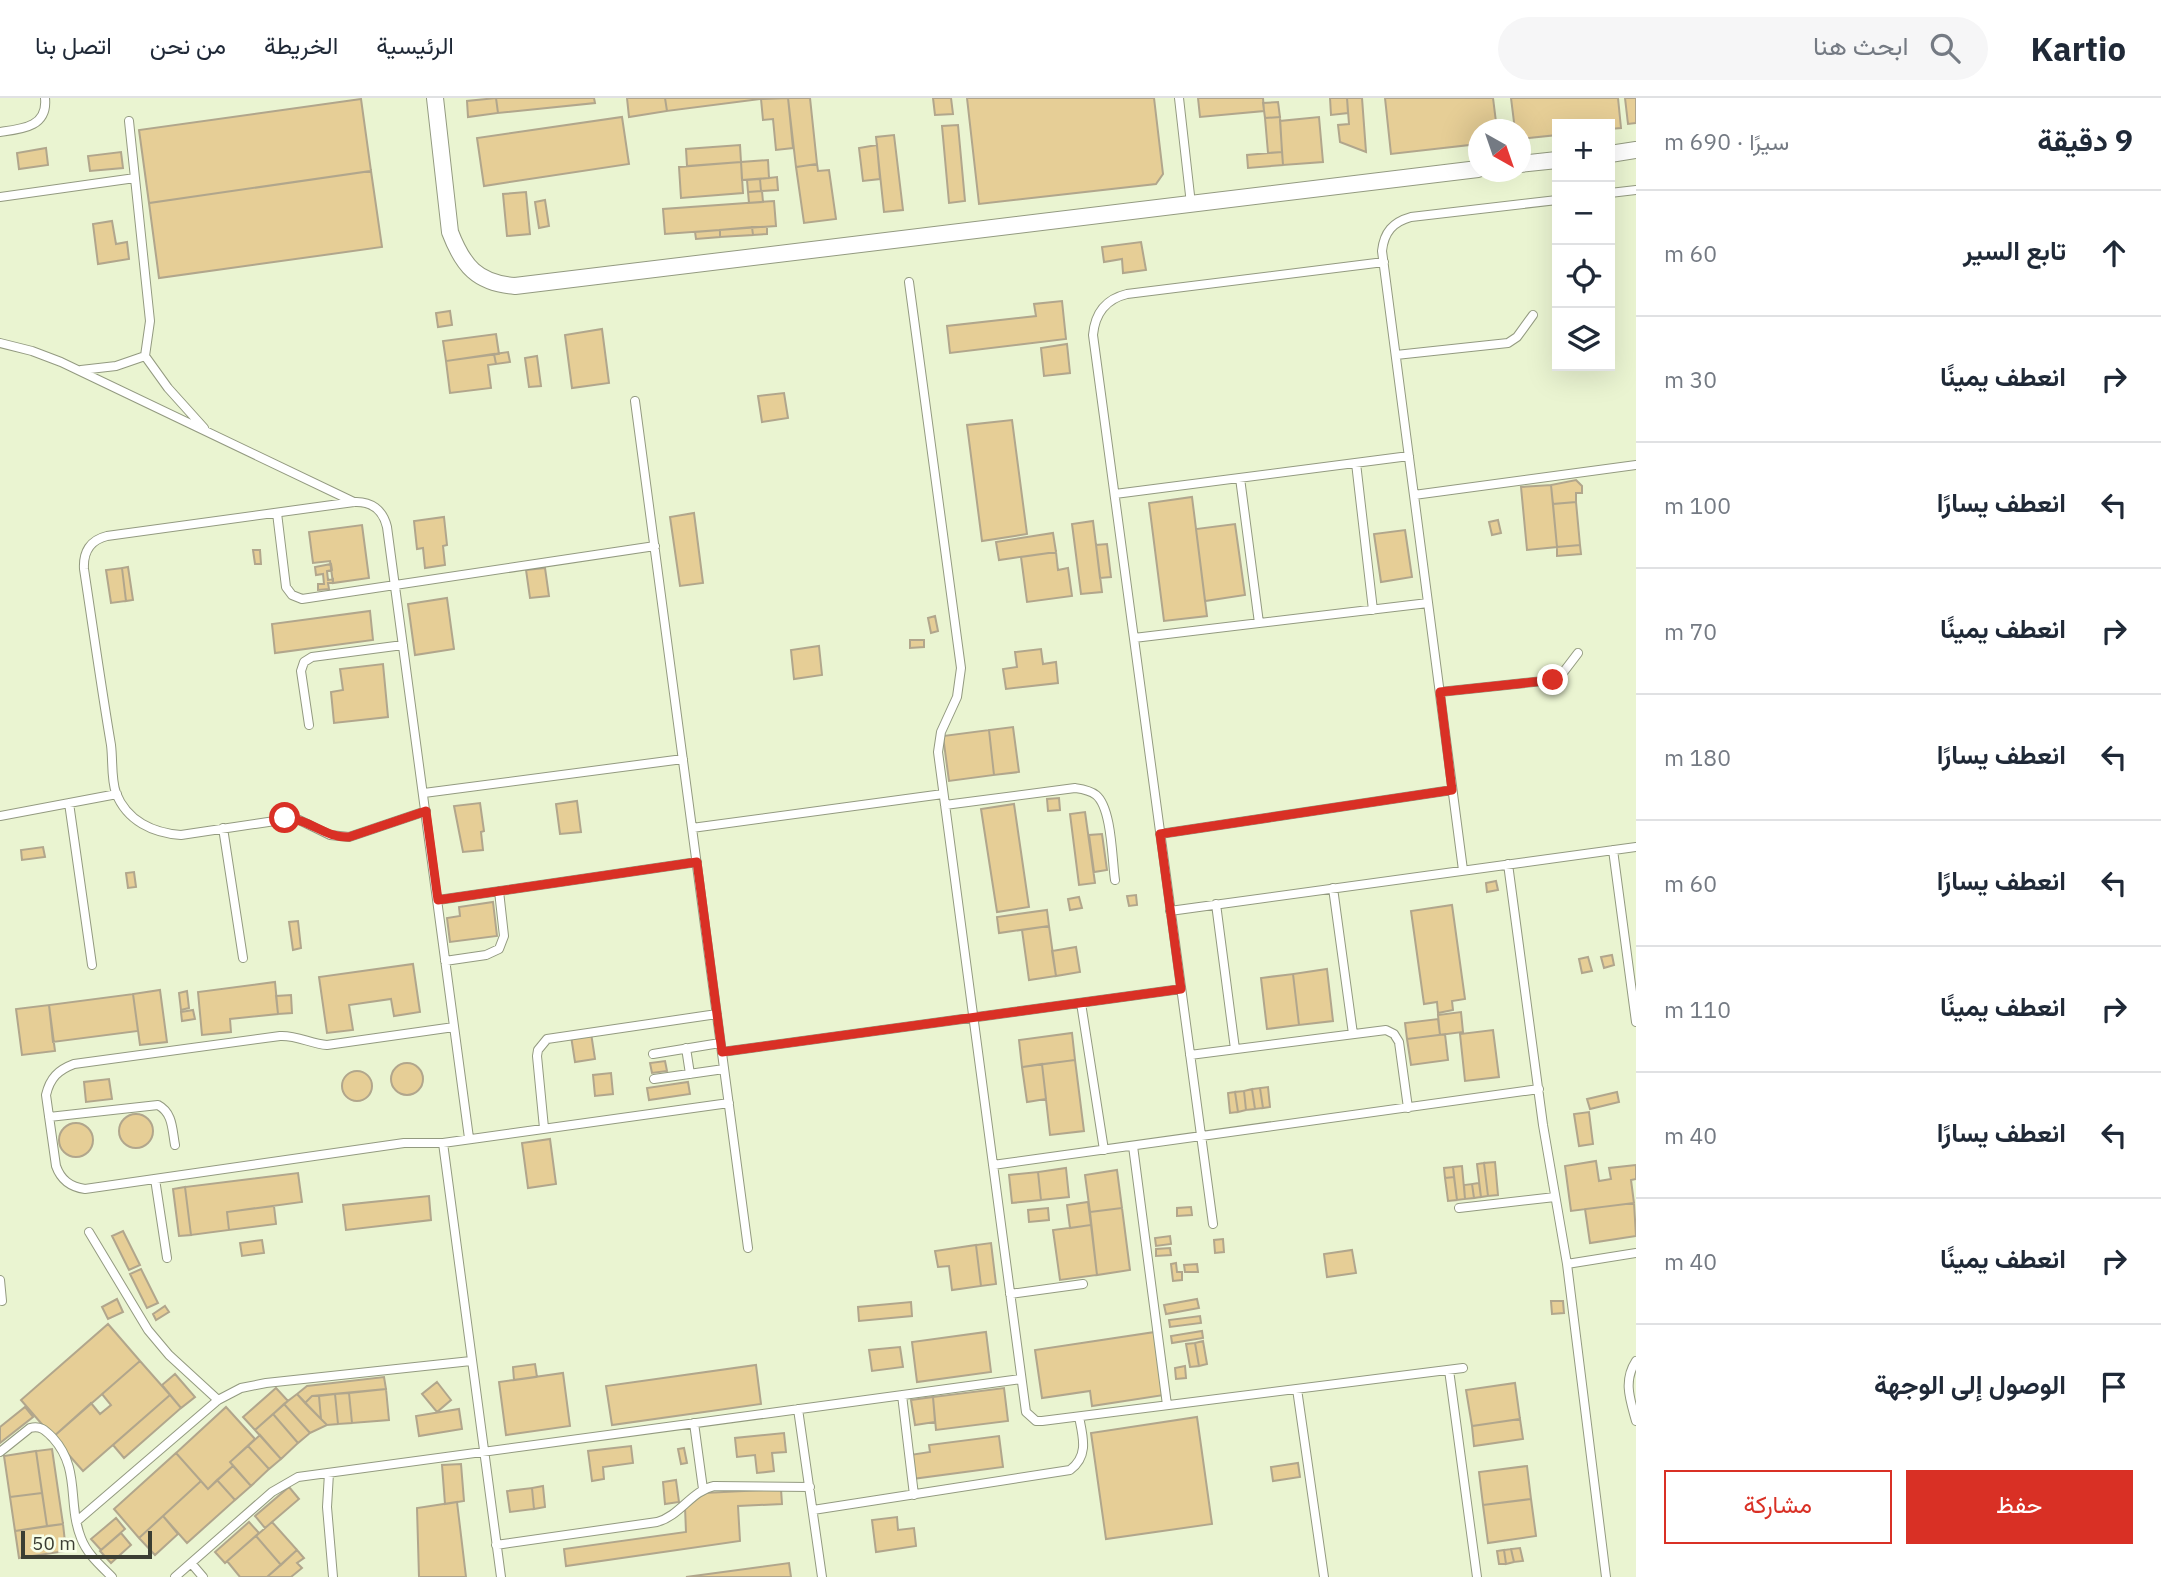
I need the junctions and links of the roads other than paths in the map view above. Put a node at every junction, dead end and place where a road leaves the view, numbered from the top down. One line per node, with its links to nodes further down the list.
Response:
1 (45, 98): 5 (lane)
2 (435, 98): 16 (street)
3 (1179, 98): 16 (lane)
4 (128, 121): 11 (lane)
5 (0, 132)
6 (1636, 150): 7 (street)
7 (1615, 153)
8 (1552, 161): 9 (street)
9 (1531, 163)
10 (1468, 170): 16 (street)
11 (135, 178): 14 (lane); 22 (lane)
12 (1636, 190): 13 (lane)
13 (1615, 192)
14 (0, 197)
15 (1552, 201): 17 (lane)
16 (1191, 204)
17 (1384, 262): 21 (lane); 30 (lane)
18 (909, 282): 48 (lane)
19 (1533, 315): 21 (lane)
20 (0, 343): 23 (lane)
21 (1396, 355): 26 (lane)
22 (145, 356): 23 (lane); 25 (lane)
23 (77, 370): 25 (lane)
24 (635, 401): 34 (lane)
25 (208, 433): 32 (lane)
26 (1409, 456): 27 (lane); 31 (lane)
27 (1356, 463): 29 (lane); 37 (lane)
28 (1636, 465): 31 (lane)
29 (1240, 478): 30 (lane); 38 (lane)
30 (1115, 494): 39 (lane)
31 (1414, 495): 36 (lane)
32 (354, 502): 33 (lane); 35 (lane)
33 (277, 513): 35 (lane); 47 (lane)
34 (655, 546): 35 (lane); 44 (lane)
35 (395, 585): 40 (lane)
36 (1428, 603): 37 (lane); 42 (lane)
37 (1373, 610): 38 (lane)
38 (1259, 624): 39 (lane)
39 (1134, 638): 55 (lane)
40 (403, 645): 43 (lane); 46 (lane)
41 (1578, 653): 42 (lane)
42 (1440, 692): 45 (lane)
43 (309, 726)
44 (683, 759): 46 (lane); 54 (lane)
45 (1452, 790): 55 (lane); 60 (lane)
46 (424, 793): 51 (lane)
47 (117, 794): 49 (lane); 53 (lane)
48 (943, 794): 50 (lane); 54 (lane)
49 (69, 803): 52 (lane); 69 (lane)
50 (945, 805): 61 (lane); 73 (lane)
51 (426, 811): 53 (lane); 64 (lane)
52 (0, 816)
53 (223, 828): 67 (lane)
54 (692, 828): 58 (lane)
55 (1160, 834): 66 (lane)
56 (1636, 847): 57 (lane)
57 (1613, 850): 59 (lane); 74 (lane)
58 (697, 862): 63 (lane); 72 (lane)
59 (1508, 864): 60 (lane); 86 (lane)
60 (1463, 870): 62 (lane)
61 (1115, 880)
62 (1333, 888): 65 (lane); 76 (lane)
63 (499, 891): 64 (lane); 68 (lane)
64 (438, 900): 68 (lane)
65 (1216, 904): 66 (lane); 79 (lane)
66 (1170, 911): 70 (lane)
67 (243, 958)
68 (445, 961): 75 (lane)
69 (92, 965)
70 (1181, 989): 71 (lane); 82 (lane)
71 (1082, 1003): 73 (lane); 96 (lane)
72 (717, 1014): 77 (lane); 90 (lane)
73 (973, 1018): 80 (lane); 97 (lane)
74 (1636, 1022)
75 (454, 1027): 89 (lane); 92 (lane)
76 (1353, 1034): 79 (lane); 88 (lane)
77 (720, 1043): 78 (lane); 80 (lane)
78 (686, 1048): 81 (lane); 84 (lane)
79 (1235, 1049): 82 (lane)
80 (722, 1052): 83 (lane)
81 (653, 1054)
82 (1190, 1055): 91 (lane)
83 (724, 1069): 84 (lane); 87 (lane)
84 (690, 1074): 85 (lane)
85 (654, 1080)
86 (1539, 1089): 88 (lane); 99 (lane)
87 (729, 1103): 90 (lane); 103 (lane)
88 (1408, 1108): 91 (lane)
89 (49, 1117): 94 (lane); 98 (lane)
90 (544, 1128): 92 (lane)
91 (1201, 1136): 95 (lane); 101 (lane)
92 (468, 1138): 93 (lane)
93 (443, 1143): 98 (lane); 111 (lane)
94 (175, 1145)
95 (1133, 1146): 96 (lane); 119 (lane)
96 (1104, 1150): 97 (lane)
97 (993, 1165): 109 (lane)
98 (155, 1179): 105 (lane)
99 (1555, 1197): 100 (lane); 106 (lane)
100 (1459, 1208)
101 (1213, 1224)
102 (89, 1232): 118 (lane)
103 (748, 1248)
104 (1636, 1253): 106 (lane)
105 (167, 1258)
106 (1567, 1264): 142 (lane)
107 (0, 1280): 110 (lane)
108 (1083, 1284): 109 (lane)
109 (1010, 1294): 115 (lane)
110 (2, 1301)
111 (471, 1361): 118 (lane); 125 (lane)
112 (1636, 1361): 122 (lane)
113 (1463, 1368): 114 (lane)
114 (1450, 1370): 116 (lane); 141 (lane)
115 (1021, 1379): 117 (lane); 121 (lane)
116 (1297, 1389): 119 (lane); 140 (lane)
117 (902, 1395): 120 (lane); 129 (lane)
118 (218, 1400): 131 (lane)
119 (1167, 1405): 121 (lane)
120 (798, 1409): 123 (lane); 127 (lane)
121 (1079, 1417): 129 (lane)
122 (1636, 1421)
123 (694, 1423): 125 (lane); 128 (lane)
124 (0, 1452): 131 (lane)
125 (484, 1452): 126 (lane); 132 (lane)
126 (329, 1473): 133 (lane); 137 (lane)
127 (810, 1487): 128 (lane); 130 (lane)
128 (703, 1489): 132 (lane)
129 (914, 1495): 130 (lane)
130 (813, 1510): 139 (lane)
131 (77, 1521): 134 (lane)
132 (496, 1545): 138 (lane)
133 (191, 1563): 135 (lane); 136 (lane)
134 (111, 1577)
135 (175, 1577)
136 (202, 1577)
137 (333, 1577)
138 (500, 1577)
139 (822, 1577)
140 (1324, 1577)
141 (1478, 1577)
142 (1606, 1577)

